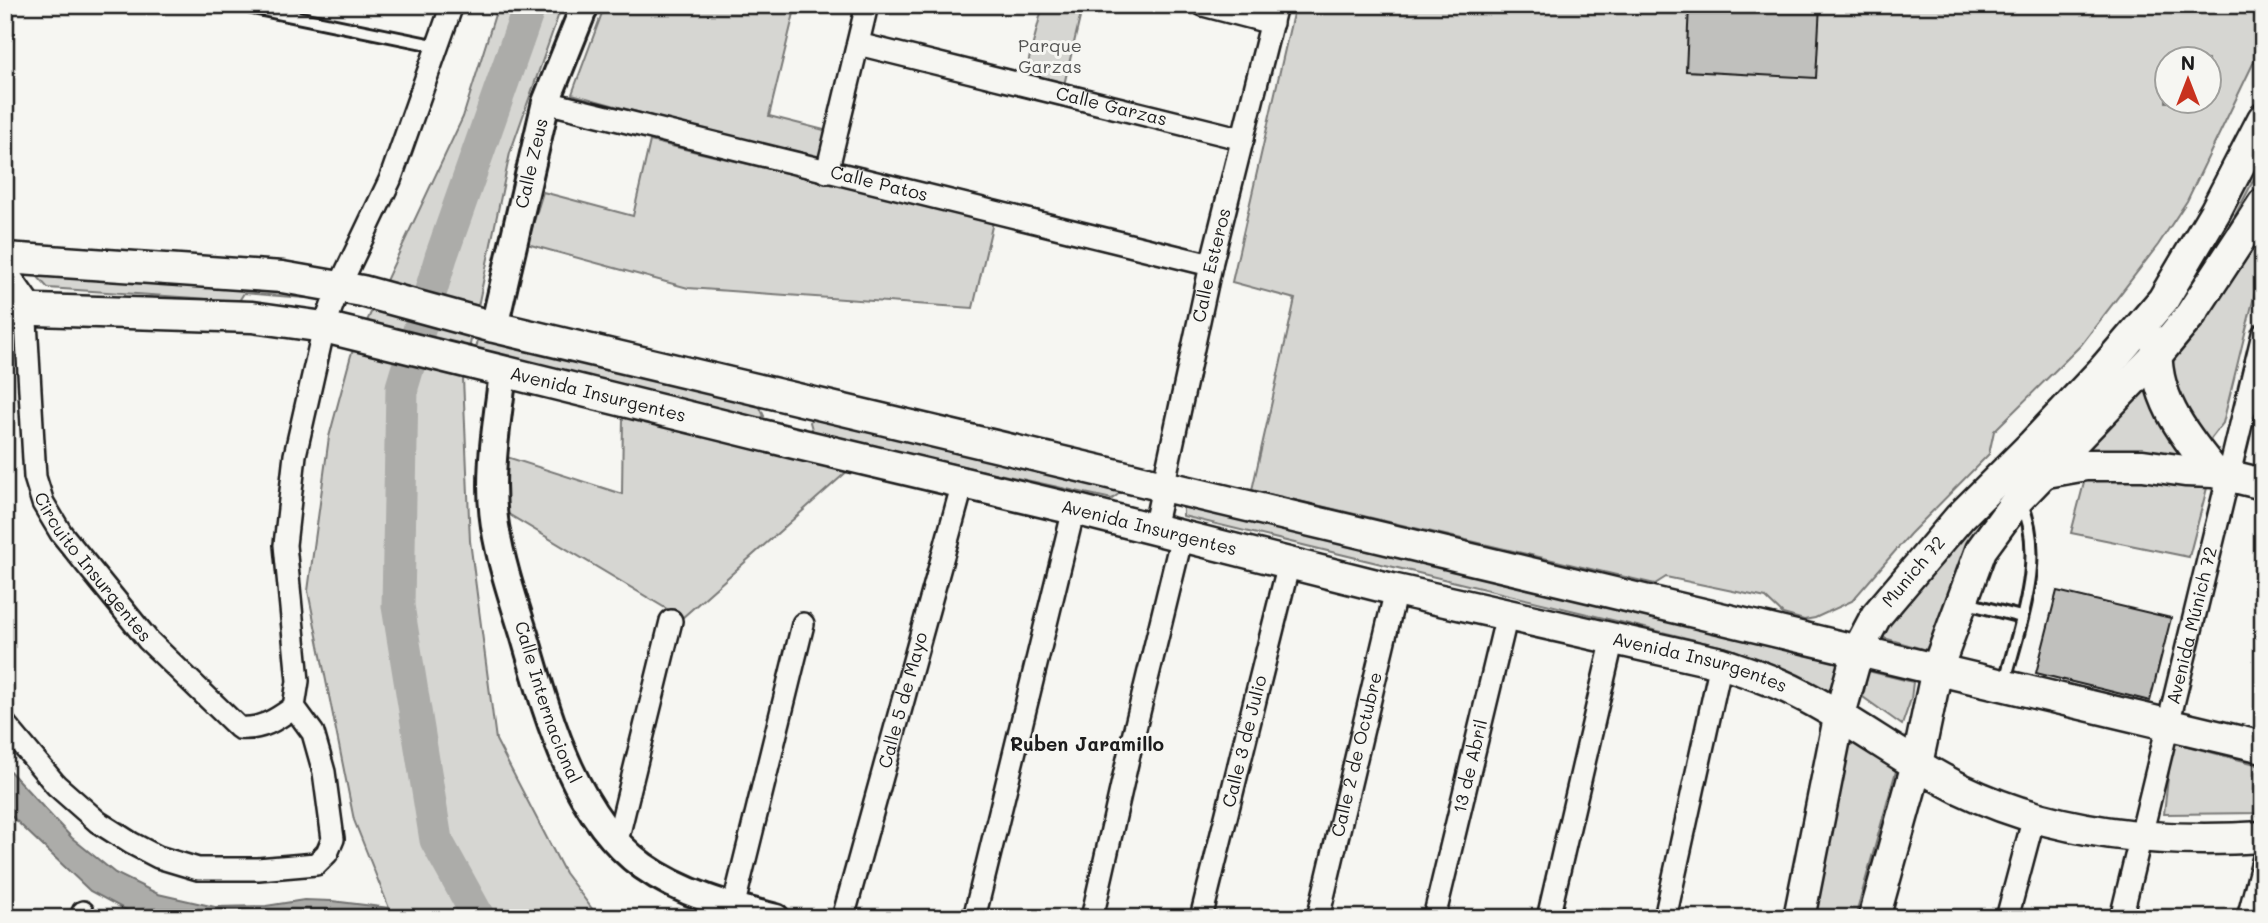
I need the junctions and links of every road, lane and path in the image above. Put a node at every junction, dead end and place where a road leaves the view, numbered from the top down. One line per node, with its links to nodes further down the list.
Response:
1 (238, 5): 8 (lane)
2 (452, 5): 8 (street)
3 (585, 5): 9 (street, Calle Zeus)
4 (867, 5): 7 (street)
5 (1203, 5): 6 (street)
6 (1274, 14): 11 (street, Calle Esteros)
7 (858, 44): 11 (street, Calle Garzas); 12 (street)
8 (438, 46): 17 (street)
9 (546, 102): 12 (street, Calle Patos); 20 (street, Calle Zeus)
10 (2263, 119): 18 (main road, Munich 72)
11 (1242, 139): 15 (street, Calle Esteros)
12 (827, 172): 15 (street, Calle Patos)
13 (2262, 208): 23 (main road)
14 (5, 258): 17 (main road)
15 (1211, 265): 31 (street, Calle Esteros)
16 (5, 270): 19 (street)
17 (351, 289): 20 (main road); 21 (street)
18 (2163, 300): 23 (main road, Munich 72); 44 (main road, Munich 72)
19 (19, 309): 21 (main road, Avenida Insurgentes); 48 (street, Circuito Insurgentes)
20 (494, 327): 25 (main road)
21 (337, 330): 24 (main road, Avenida Insurgentes); 48 (street)
22 (2263, 334): 28 (street, Avenida Múnich 72)
23 (2156, 356): 27 (main road); 28 (main road, Munich 72)
24 (491, 370): 26 (main road, Avenida Insurgentes); 57 (street, Calle Internacional)
25 (800, 399): 26 (main road); 31 (main road)
26 (790, 443): 29 (main road, Avenida Insurgentes)
27 (2042, 473): 28 (main road); 32 (main road)
28 (2220, 473): 30 (main road); 51 (street, Avenida Múnich 72)
29 (962, 483): 33 (main road, Avenida Insurgentes); 61 (street, Calle 5 de Mayo)
30 (2263, 484)
31 (1163, 485): 34 (street, Calle Esteros); 44 (main road)
32 (2019, 498): 38 (main road); 40 (lane)
33 (1074, 509): 34 (main road, Avenida Insurgentes); 62 (street)
34 (1154, 528): 35 (main road, Avenida Insurgentes)
35 (1182, 536): 36 (main road, Avenida Insurgentes); 63 (street)
36 (1289, 564): 37 (main road, Avenida Insurgentes); 64 (street, Calle 3 de Julio)
37 (1396, 590): 39 (main road, Avenida Insurgentes); 65 (street, Calle 2 de Octubre)
38 (1960, 601): 40 (lane); 46 (main road)
39 (1507, 615): 43 (main road, Avenida Insurgentes); 66 (street, 13 de Abril)
40 (2021, 617): 47 (lane)
41 (671, 621): 57 (street)
42 (803, 624): 59 (street)
43 (1613, 638): 45 (main road, Avenida Insurgentes); 67 (street)
44 (1858, 650): 46 (main road); 49 (main road, Munich 72)
45 (1721, 663): 49 (main road, Avenida Insurgentes); 68 (street)
46 (1937, 669): 47 (main road); 53 (main road)
47 (2004, 685): 51 (main road)
48 (294, 707): 50 (street)
49 (1839, 718): 53 (main road, Avenida Insurgentes); 69 (main road, Munich 72)
50 (5, 724)
51 (2168, 724): 52 (main road); 55 (street, Avenida Múnich 72)
52 (2263, 747)
53 (1917, 764): 54 (main road, Avenida Insurgentes); 70 (main road)
54 (2034, 817): 55 (main road, Avenida Insurgentes); 71 (street)
55 (2141, 837): 56 (main road, Avenida Insurgentes); 72 (street, Avenida Múnich 72)
56 (2263, 837)
57 (617, 841): 59 (street, Calle Internacional)
58 (2263, 861): 73 (street)
59 (733, 908): 60 (street, Calle Internacional)
60 (776, 918)
61 (843, 918)
62 (974, 918)
63 (1092, 918)
64 (1201, 918)
65 (1318, 918)
66 (1434, 918)
67 (1548, 918)
68 (1665, 918)
69 (1798, 918)
70 (1874, 918)
71 (2007, 918)
72 (2122, 918)
73 (2249, 918)

